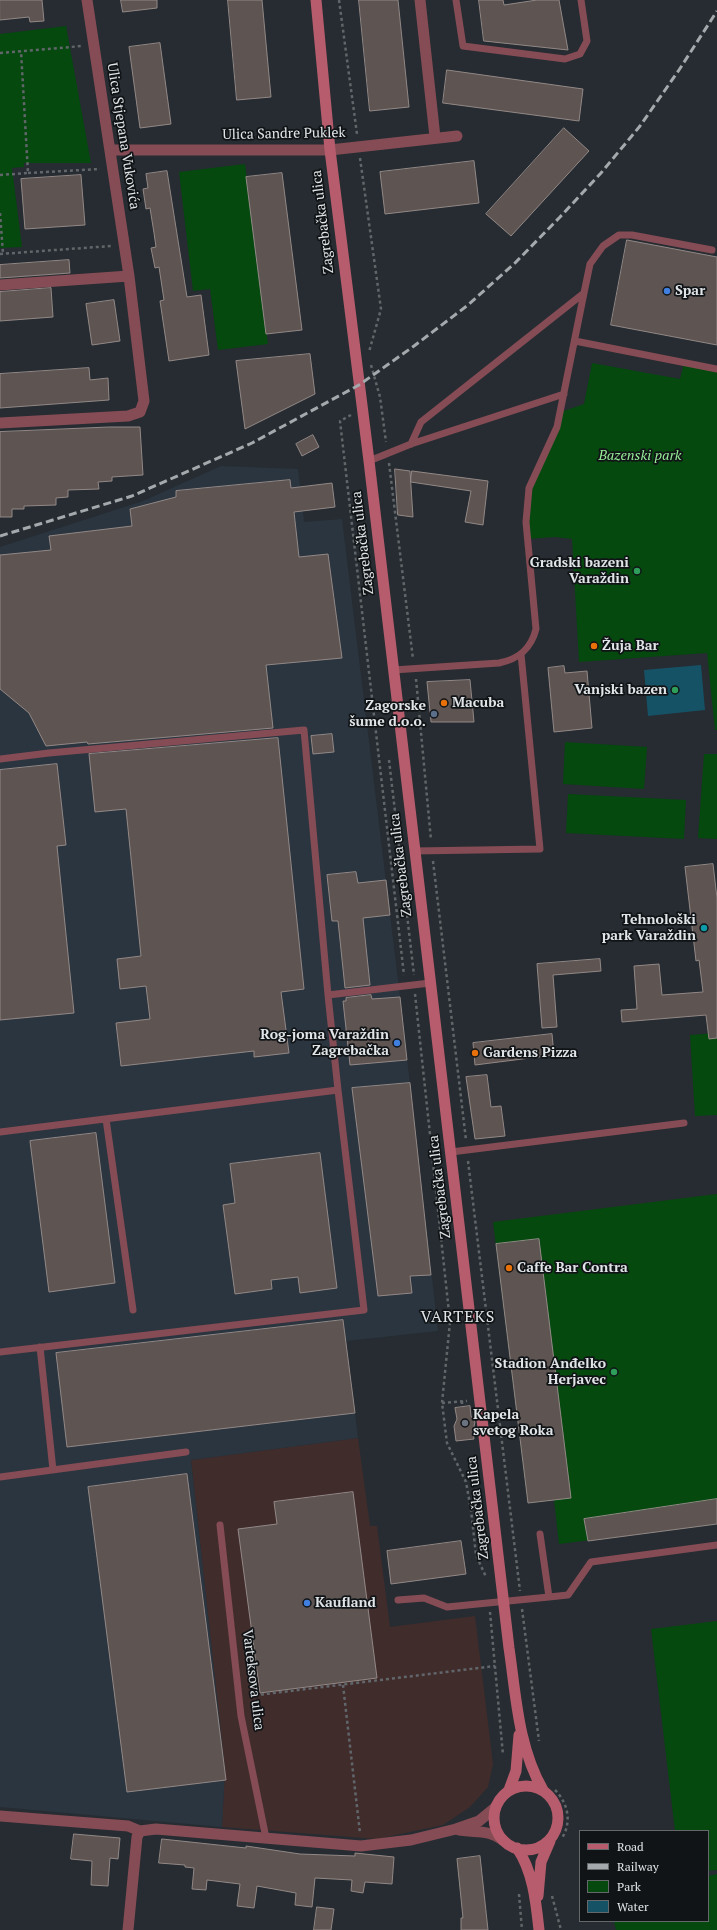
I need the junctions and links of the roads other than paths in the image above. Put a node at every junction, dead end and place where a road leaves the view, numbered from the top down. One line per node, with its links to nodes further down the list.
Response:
1 (87, 0): 8 (street, Ulica Stjepana Vukovića)
2 (316, 0): 9 (main road, Zagrebačka ulica)
3 (420, 0): 7 (street)
4 (456, 0): 5 (lane)
5 (581, 0)
6 (457, 136): 7 (street, Ulica Sandre Puklek)
7 (435, 137): 9 (street, Ulica Sandre Puklek)
8 (110, 150): 9 (street, Ulica Sandre Puklek); 11 (street, Ulica Stjepana Vukovića)
9 (330, 150): 19 (main road, Zagrebačka ulica)
10 (712, 250): 13 (lane)
11 (129, 276): 12 (street); 17 (street, Ulica Stjepana Vukovića)
12 (0, 285)
13 (584, 293): 14 (lane); 18 (lane)
14 (575, 341): 15 (lane); 16 (lane)
15 (717, 369)
16 (564, 394): 18 (lane); 20 (lane)
17 (0, 424)
18 (411, 444): 19 (lane)
19 (369, 461): 21 (main road, Zagrebačka ulica)
20 (521, 654): 21 (lane); 23 (lane)
21 (393, 670): 23 (main road, Zagrebačka ulica)
22 (0, 759): 25 (lane)
23 (414, 852): 24 (main road, Zagrebačka ulica)
24 (430, 983): 25 (lane); 30 (main road, Zagrebačka ulica)
25 (328, 995): 26 (lane)
26 (338, 1090): 27 (lane); 32 (lane)
27 (106, 1119): 29 (lane); 31 (lane)
28 (684, 1123): 30 (lane)
29 (0, 1132)
30 (450, 1152): 42 (main road, Zagrebačka ulica)
31 (133, 1310)
32 (40, 1347): 33 (lane); 35 (lane)
33 (0, 1352)
34 (186, 1452): 35 (lane)
35 (53, 1470): 36 (lane)
36 (0, 1477)
37 (220, 1525): 50 (lane, Varteksova ulica)
38 (540, 1534): 40 (lane)
39 (717, 1545): 40 (lane)
40 (549, 1597): 42 (lane)
41 (398, 1600): 42 (lane)
42 (504, 1602): 43 (main road, Zagrebačka ulica)
43 (520, 1726): 44 (main road, Zagrebačka ulica); 45 (main road, Zagrebačka ulica)
44 (547, 1788): 45 (main road); 52 (main road, Zagrebačka ulica)
45 (509, 1790): 46 (main road, Zagrebačka ulica)
46 (496, 1807): 48 (street); 51 (main road)
47 (0, 1816): 49 (street)
48 (456, 1830): 50 (street); 51 (street)
49 (140, 1831): 50 (street); 55 (street)
50 (266, 1838)
51 (503, 1840): 53 (main road, Zagrebačka ulica)
52 (555, 1841): 53 (main road, Zagrebačka ulica); 54 (main road, Zagrebačka ulica)
53 (517, 1848): 54 (main road, Zagrebačka ulica)
54 (537, 1912): 56 (main road, Zagrebačka ulica)
55 (128, 1930)
56 (539, 1930)

